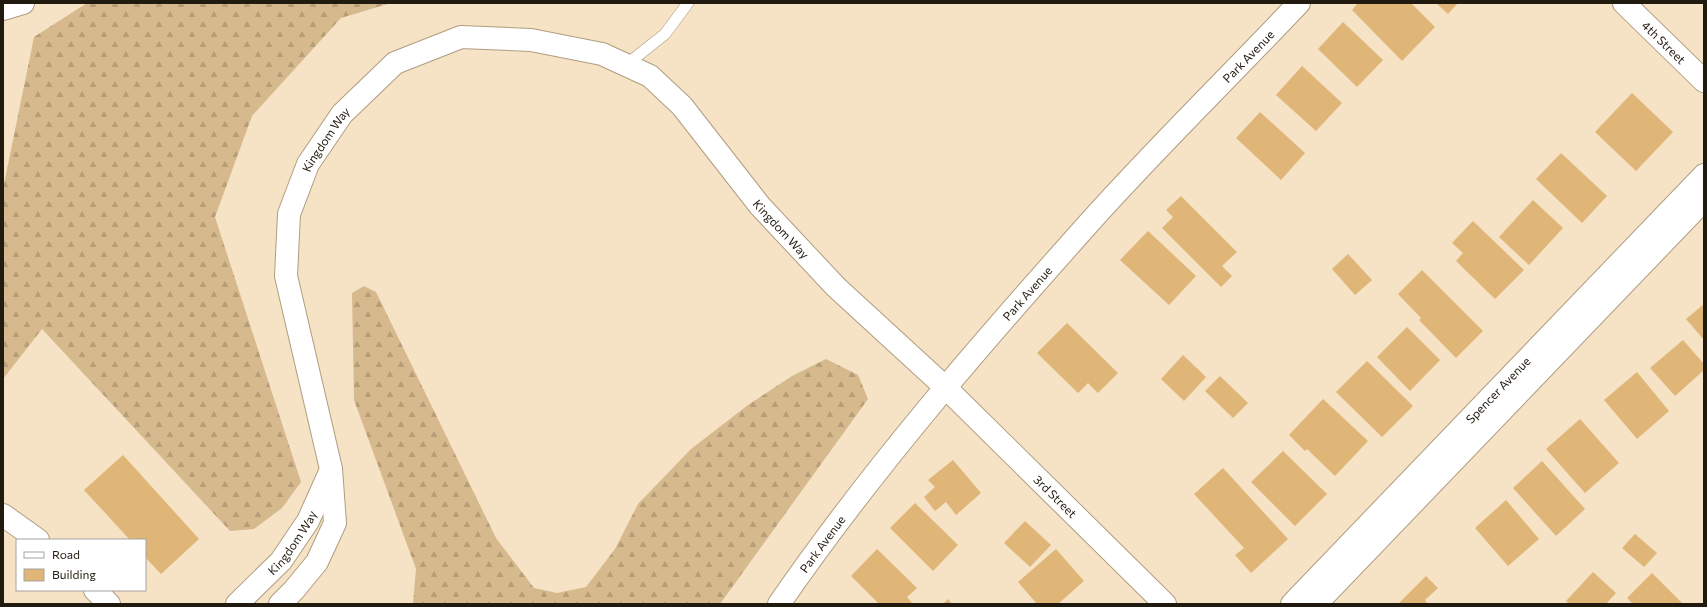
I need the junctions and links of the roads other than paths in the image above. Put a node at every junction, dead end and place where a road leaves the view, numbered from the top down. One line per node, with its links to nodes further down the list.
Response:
1 (23, 3): 5 (main road)
2 (688, 3): 6 (lane)
3 (1299, 3): 10 (main road, Park Avenue)
4 (1624, 3): 7 (main road, 4th Street)
5 (3, 9)
6 (626, 65): 10 (main road, Kingdom Way); 11 (main road, Kingdom Way)
7 (1704, 81)
8 (1704, 175): 20 (main road, Spencer Avenue)
9 (1704, 200): 21 (main road, Spencer Avenue)
10 (946, 388): 18 (main road, Park Avenue); 19 (main road, 3rd Street)
11 (331, 469): 16 (main road, Kingdom Way); 17 (main road, Kingdom Way)
12 (3, 515): 13 (main road)
13 (37, 539)
14 (95, 591): 15 (main road)
15 (109, 604)
16 (237, 604)
17 (280, 604)
18 (778, 604)
19 (1165, 604)
20 (1292, 604)
21 (1316, 604)

